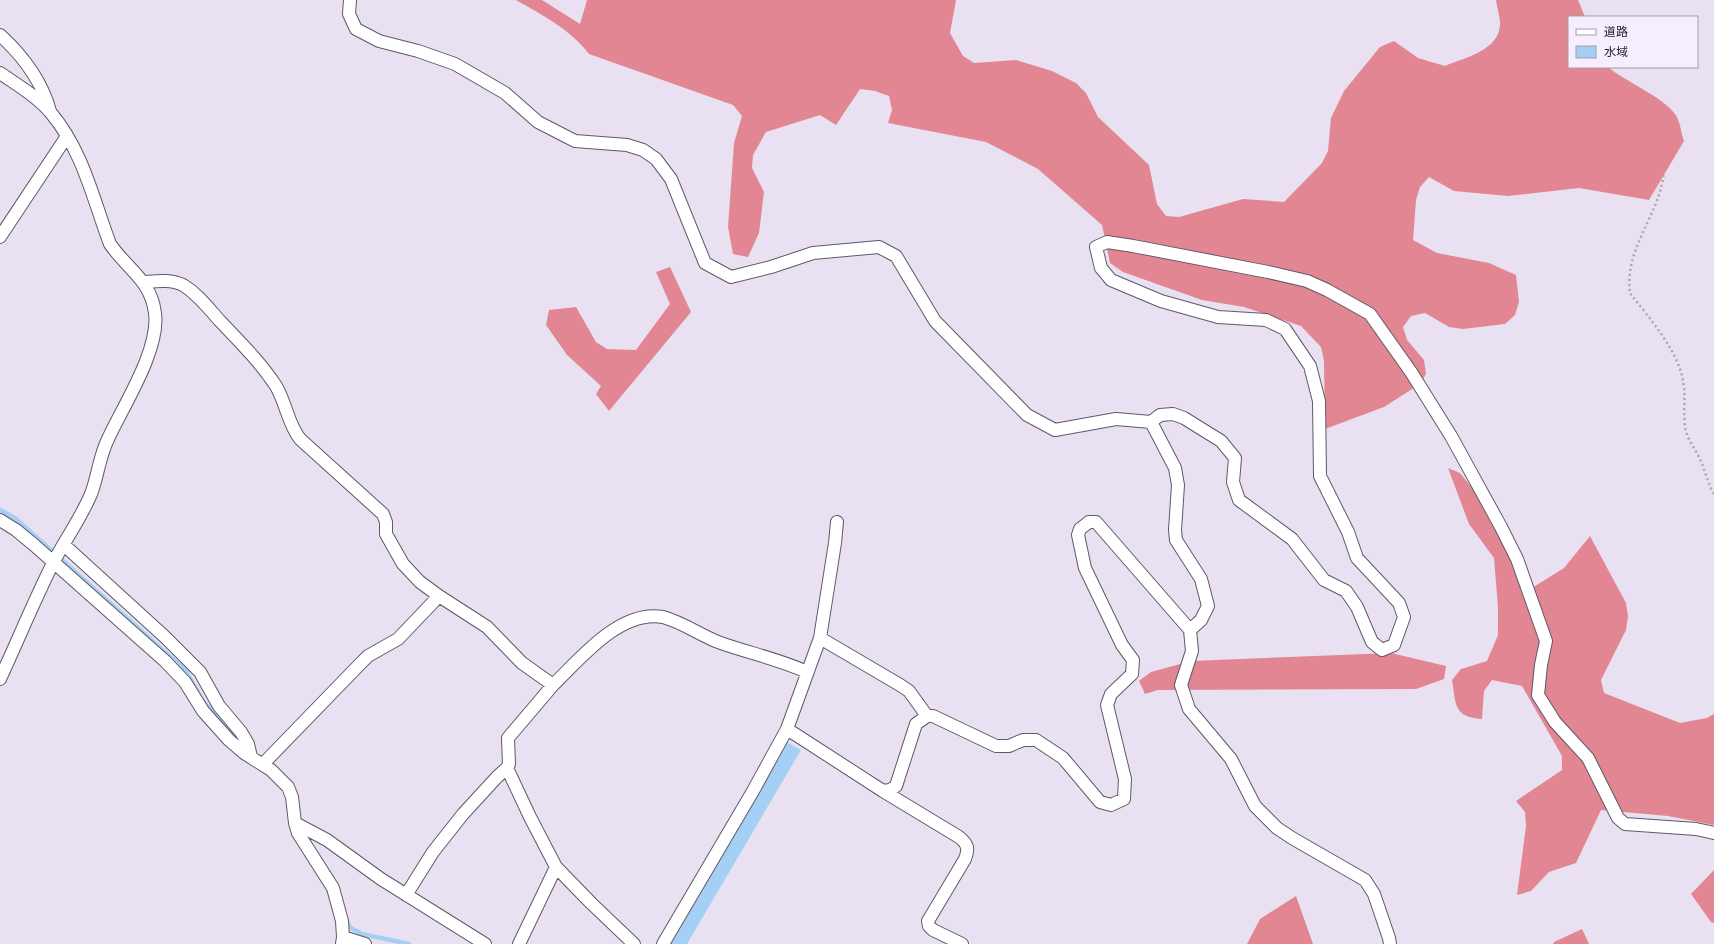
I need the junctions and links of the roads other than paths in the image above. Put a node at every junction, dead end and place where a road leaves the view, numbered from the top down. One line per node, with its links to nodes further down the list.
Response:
1 (350, 0): 8 (street)
2 (0, 35): 4 (street)
3 (0, 73): 4 (street)
4 (50, 111): 5 (street)
5 (67, 136): 6 (street); 7 (street)
6 (0, 237)
7 (144, 282): 11 (street); 13 (street)
8 (1151, 422): 14 (street); 26 (street)
9 (0, 520): 12 (street)
10 (837, 522): 15 (street)
11 (64, 546): 12 (street); 21 (street)
12 (53, 563): 17 (street); 21 (street)
13 (440, 596): 18 (street); 22 (street)
14 (1190, 630): 19 (street); 36 (street)
15 (820, 638): 16 (street); 19 (street)
16 (807, 672): 18 (street); 20 (street)
17 (0, 679)
18 (553, 685): 23 (street)
19 (927, 716): 24 (street)
20 (787, 729): 24 (street); 34 (street)
21 (251, 757): 22 (street)
22 (262, 764): 25 (street)
23 (507, 768): 27 (street); 28 (street)
24 (883, 791): 35 (street)
25 (295, 823): 28 (street); 29 (street)
26 (1714, 833)
27 (556, 867): 32 (street); 33 (street)
28 (406, 895): 31 (street)
29 (343, 940): 30 (street)
30 (365, 944)
31 (484, 944)
32 (519, 944)
33 (634, 944)
34 (663, 944)
35 (962, 944)
36 (1390, 944)

